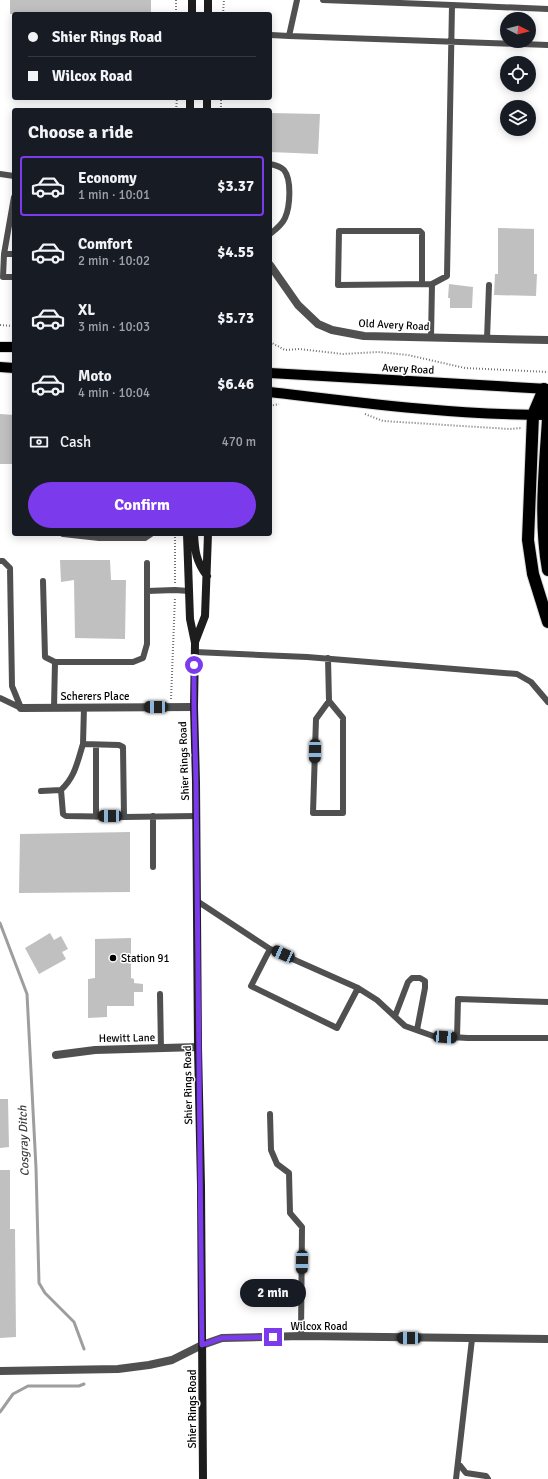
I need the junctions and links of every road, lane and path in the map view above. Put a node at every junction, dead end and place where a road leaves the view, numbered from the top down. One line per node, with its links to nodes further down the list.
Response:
1 (176, 0): 9 (path)
2 (192, 0): 10 (main road)
3 (208, 0): 11 (main road)
4 (224, 0): 12 (path)
5 (297, 0): 14 (lane)
6 (323, 0): 7 (lane)
7 (452, 5): 8 (lane); 15 (lane)
8 (548, 9)
9 (176, 12)
10 (192, 12)
11 (208, 12)
12 (223, 12)
13 (272, 35): 14 (lane)
14 (289, 36): 15 (lane)
15 (452, 42): 16 (lane); 28 (lane)
16 (548, 45)
17 (272, 164): 22 (lane)
18 (0, 174): 19 (lane)
19 (12, 176)
20 (12, 217): 21 (lane)
21 (11, 232): 23 (lane)
22 (272, 232)
23 (4, 254): 24 (lane); 26 (lane)
24 (12, 254)
25 (272, 268): 32 (street, Old Avery Road)
26 (2, 277)
27 (422, 284): 27 (lane); 28 (lane)
28 (432, 284): 32 (lane)
29 (489, 285): 33 (lane)
30 (0, 325): 31 (path)
31 (12, 326)
32 (431, 338): 33 (street, Old Avery Road)
33 (488, 339): 34 (street, Old Avery Road)
34 (548, 340)
35 (272, 343): 40 (path)
36 (0, 346): 37 (main road)
37 (12, 347)
38 (0, 367): 39 (main road)
39 (12, 368)
40 (548, 372)
41 (272, 373): 42 (main road, Avery Road)
42 (546, 389): 44 (highway); 45 (highway)
43 (272, 392): 44 (main road)
44 (533, 415): 45 (main road); 61 (highway)
45 (548, 415)
46 (548, 419): 55 (highway)
47 (108, 536): 48 (lane)
48 (148, 536)
49 (175, 536): 58 (path)
50 (187, 536): 60 (main road, Shier Rings Road)
51 (194, 536): 56 (main road)
52 (208, 536): 56 (main road, Shier Rings Road)
53 (0, 561): 72 (lane)
54 (147, 563): 59 (lane)
55 (548, 570)
56 (207, 576): 62 (main road, Shier Rings Road)
57 (43, 581): 65 (lane)
58 (175, 590): 59 (lane); 60 (lane); 70 (path)
59 (147, 591): 65 (lane)
60 (189, 591): 62 (main road, Shier Rings Road)
61 (548, 622)
62 (195, 643): 63 (main road, Shier Rings Road)
63 (195, 652): 64 (lane); 71 (main road, Shier Rings Road)
64 (328, 658): 67 (lane); 68 (lane)
65 (55, 662): 73 (lane)
66 (0, 698): 72 (lane)
67 (328, 701): 67 (lane)
68 (548, 702)
69 (84, 707): 70 (street, Scherers Place); 73 (street, Scherers Place); 74 (lane)
70 (171, 707): 71 (street, Scherers Place)
71 (194, 707): 81 (main road, Shier Rings Road)
72 (21, 708): 73 (street, Scherers Place)
73 (54, 708)
74 (83, 744): 75 (lane); 76 (lane)
75 (96, 744): 78 (lane); 79 (lane)
76 (61, 790): 77 (lane); 78 (lane)
77 (41, 791)
78 (96, 816): 79 (lane)
79 (124, 816): 80 (lane)
80 (153, 816): 81 (lane); 82 (lane)
81 (196, 816): 83 (main road, Shier Rings Road)
82 (153, 867)
83 (197, 901): 84 (lane); 92 (main road, Shier Rings Road)
84 (270, 949): 85 (lane); 85 (lane)
85 (358, 988): 88 (lane)
86 (160, 994): 93 (lane)
87 (548, 1002): 90 (lane)
88 (395, 1016): 89 (lane); 89 (lane)
89 (417, 1030): 90 (lane)
90 (457, 1038): 91 (lane)
91 (548, 1038)
92 (198, 1047): 93 (street, Hewitt Lane); 101 (main road, Shier Rings Road)
93 (161, 1049): 94 (street, Hewitt Lane)
94 (56, 1055)
95 (270, 1114): 96 (lane)
96 (302, 1297): 97 (lane); 98 (lane)
97 (273, 1298)
98 (301, 1336): 99 (street, Wilcox Road); 101 (street, Wilcox Road)
99 (472, 1338): 100 (street, Wilcox Road); 103 (lane)
100 (548, 1340)
101 (202, 1345): 102 (street, Wilcox Road); 104 (main road, Shier Rings Road)
102 (0, 1371)
103 (458, 1463): 105 (lane); 106 (lane)
104 (203, 1479)
105 (456, 1479)
106 (488, 1479)

